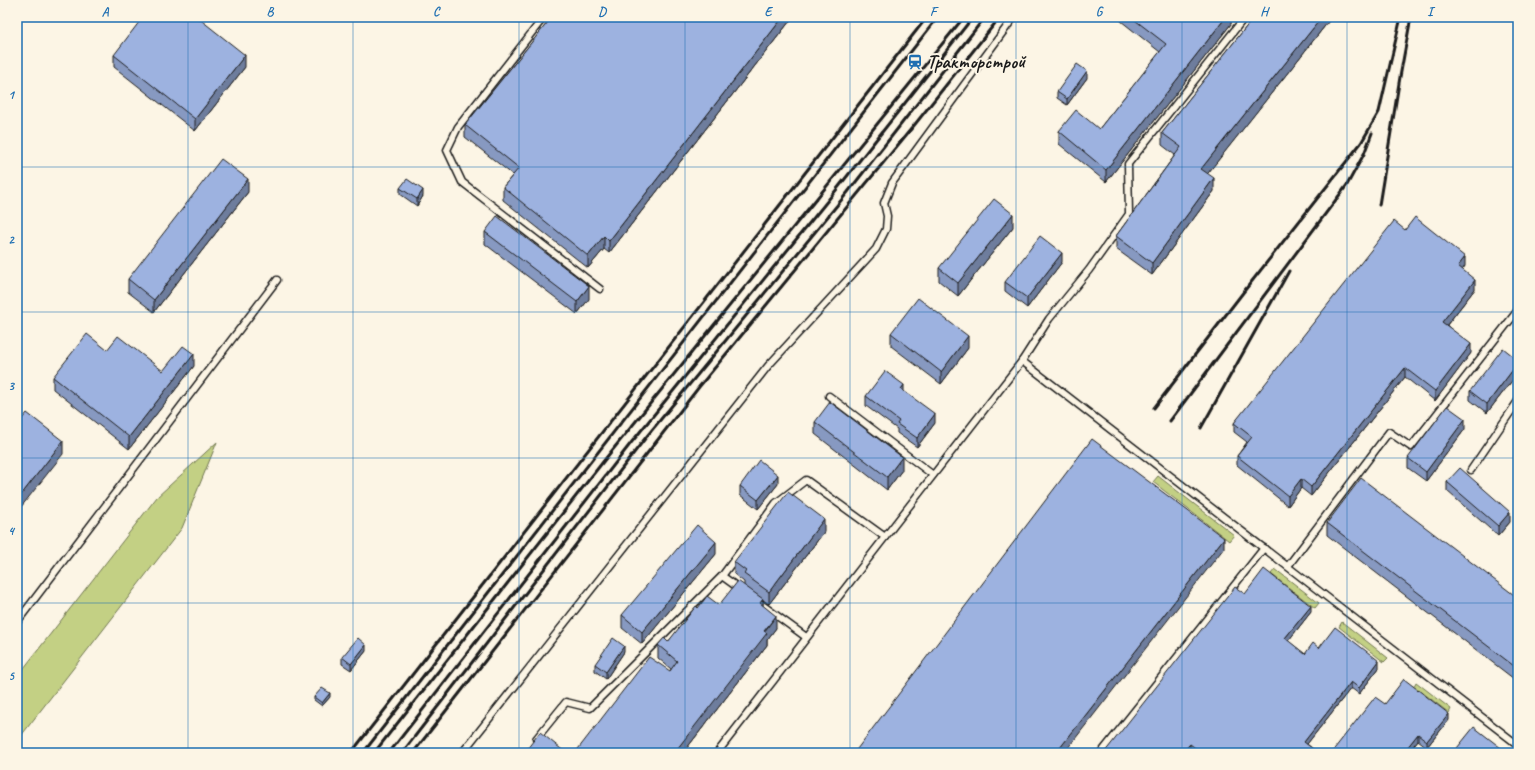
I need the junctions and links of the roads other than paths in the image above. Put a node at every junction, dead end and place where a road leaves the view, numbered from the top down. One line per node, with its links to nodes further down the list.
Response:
1 (544, 17): 5 (lane)
2 (1014, 17): 22 (lane)
3 (1245, 17): 7 (lane)
4 (277, 280): 18 (lane)
5 (600, 289)
6 (1518, 310): 14 (lane)
7 (1022, 361): 11 (lane); 13 (lane)
8 (829, 396): 11 (lane)
9 (1518, 401): 10 (lane)
10 (1471, 470)
11 (933, 475): 12 (lane)
12 (885, 537): 15 (lane); 19 (lane)
13 (1264, 548): 14 (lane); 24 (lane)
14 (1288, 566): 20 (lane)
15 (722, 576): 16 (lane); 21 (lane)
16 (748, 595)
17 (755, 600): 19 (lane)
18 (17, 622)
19 (806, 637): 23 (lane)
20 (1518, 745)
21 (530, 747)
22 (462, 753)
23 (717, 753)
24 (1101, 753)

